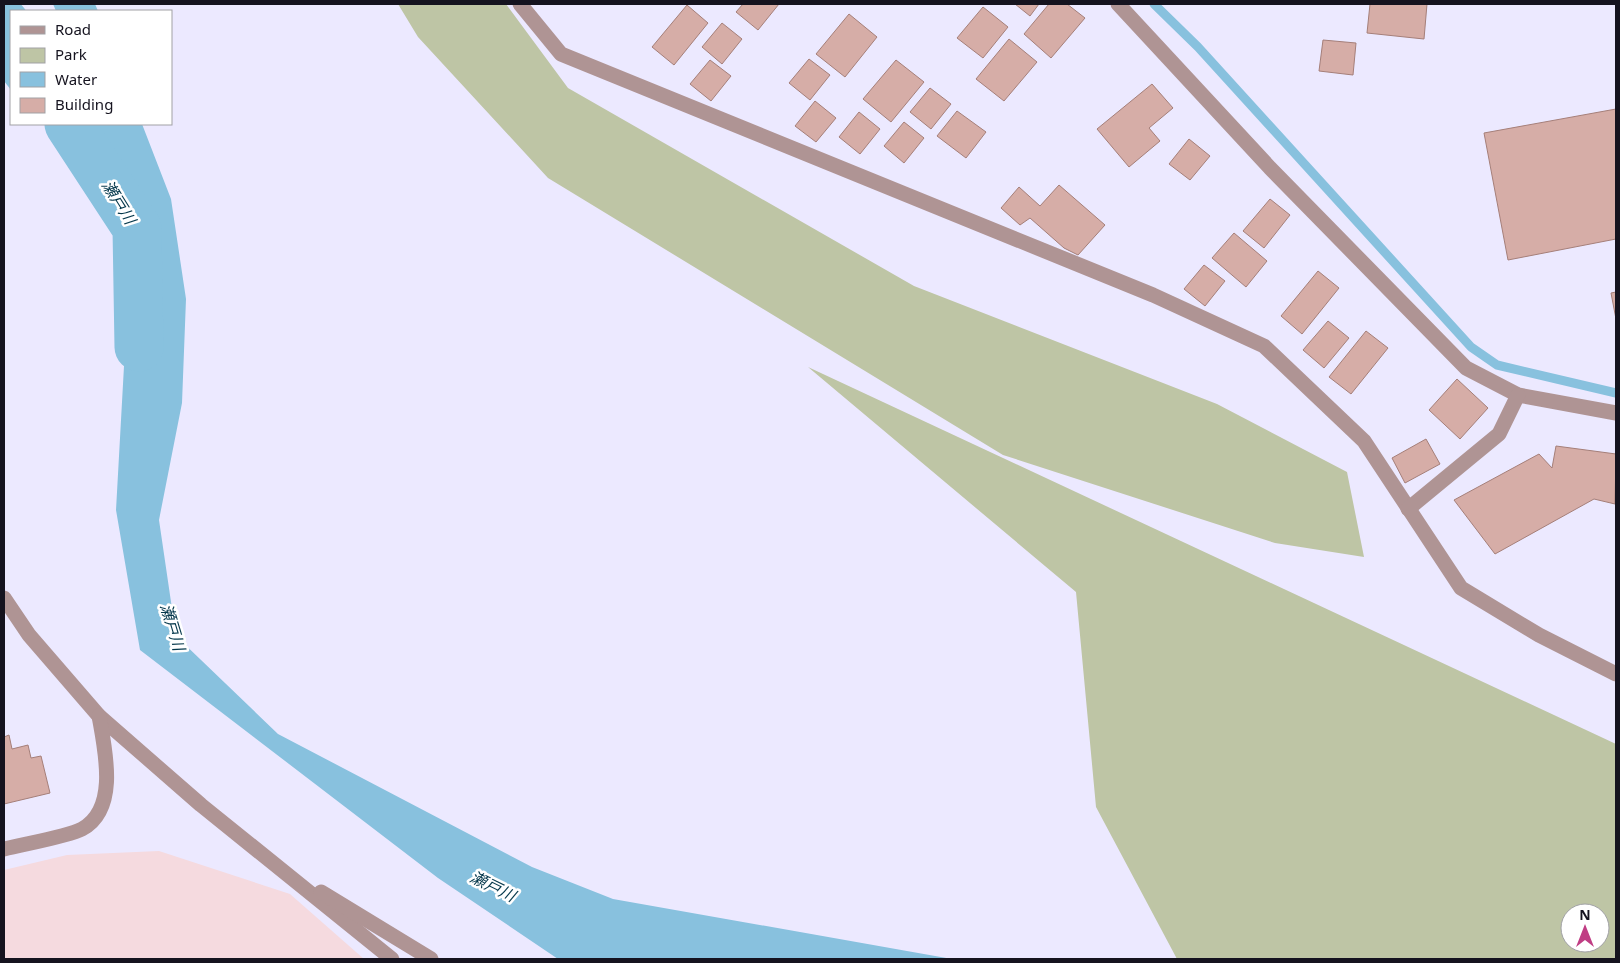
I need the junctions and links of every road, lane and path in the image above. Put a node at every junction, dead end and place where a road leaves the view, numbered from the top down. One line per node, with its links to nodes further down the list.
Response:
1 (520, 4): 5 (street)
2 (1118, 4): 3 (street)
3 (1518, 395): 4 (street); 5 (street)
4 (1616, 413)
5 (1408, 509): 9 (street)
6 (4, 598): 8 (street)
7 (4, 618): 8 (street)
8 (29, 636): 10 (street)
9 (1616, 674)
10 (99, 716): 11 (street); 12 (street)
11 (4, 849)
12 (268, 860): 13 (street); 14 (street)
13 (392, 959)
14 (431, 959)

